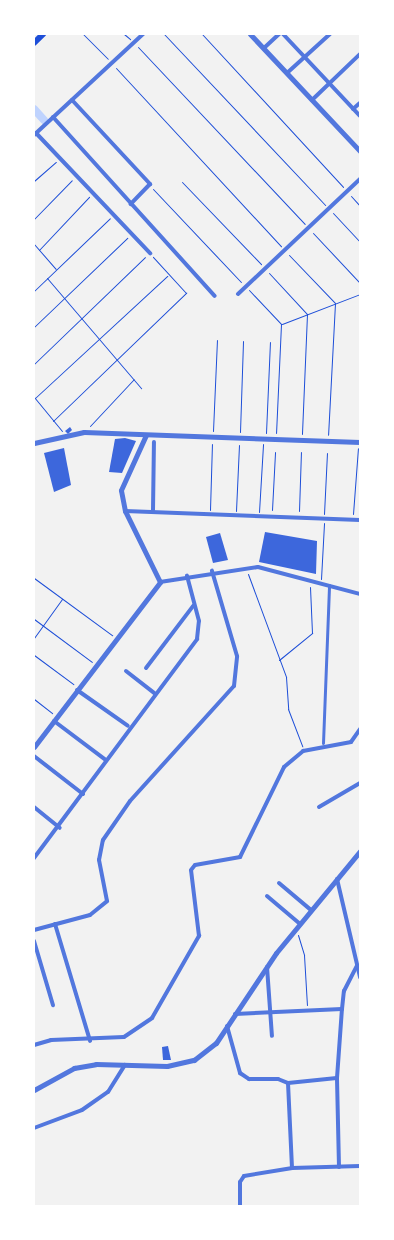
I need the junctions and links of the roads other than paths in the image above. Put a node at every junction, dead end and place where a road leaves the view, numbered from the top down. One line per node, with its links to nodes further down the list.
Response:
1 (44, 34): 7 (main road)
2 (143, 34): 13 (street)
3 (250, 34): 8 (street)
4 (279, 34): 8 (street)
5 (283, 34): 10 (street)
6 (330, 34): 10 (street)
7 (34, 43)
8 (264, 48): 11 (street)
9 (360, 54): 12 (street)
10 (304, 56): 11 (street); 12 (street)
11 (287, 73): 14 (street)
12 (329, 83): 14 (street); 16 (street)
13 (72, 100): 18 (street); 22 (street)
14 (312, 100): 20 (street)
15 (360, 103): 16 (street)
16 (354, 109): 17 (street)
17 (360, 116)
18 (53, 117): 19 (street); 22 (street)
19 (35, 134): 23 (street)
20 (360, 151)
21 (360, 178): 24 (street)
22 (131, 204): 25 (street)
23 (150, 253)
24 (238, 294)
25 (215, 296)
26 (146, 435): 28 (street); 29 (street); 31 (street)
27 (154, 442): 30 (street)
28 (34, 443)
29 (359, 443)
30 (153, 510): 31 (street); 32 (street)
31 (125, 511): 35 (street)
32 (360, 520)
33 (212, 571): 34 (street); 36 (street); 61 (street)
34 (187, 576): 35 (street); 38 (street)
35 (160, 582): 41 (street)
36 (329, 585): 37 (street); 46 (street)
37 (360, 594)
38 (194, 606): 39 (street); 42 (street)
39 (146, 668)
40 (126, 671): 42 (street)
41 (77, 689): 43 (street); 44 (street)
42 (154, 693): 44 (street)
43 (55, 718): 47 (street); 49 (street)
44 (128, 726): 49 (street)
45 (360, 729): 74 (street)
46 (323, 743)
47 (34, 747)
48 (34, 756): 51 (street)
49 (106, 760): 51 (street)
50 (360, 783): 53 (street)
51 (84, 794): 54 (street)
52 (34, 807): 54 (street)
53 (319, 807)
54 (60, 828): 56 (street)
55 (360, 852): 57 (street)
56 (34, 858)
57 (336, 877): 60 (street); 65 (street)
58 (279, 883): 60 (street)
59 (267, 896): 62 (street)
60 (310, 910): 62 (street)
61 (55, 924): 63 (street); 74 (street)
62 (298, 927): 66 (street)
63 (34, 930)
64 (34, 941): 68 (street)
65 (357, 966): 67 (street); 69 (street)
66 (266, 967): 70 (street); 71 (street)
67 (360, 977)
68 (53, 1005)
69 (342, 1009): 70 (street); 77 (street)
70 (271, 1012): 71 (street); 73 (street)
71 (235, 1014): 72 (street)
72 (227, 1026): 76 (street); 78 (street)
73 (272, 1036)
74 (90, 1041): 75 (street)
75 (34, 1045)
76 (126, 1063): 79 (street); 80 (street)
77 (337, 1078): 78 (street); 82 (street)
78 (288, 1083): 83 (street)
79 (34, 1090)
80 (34, 1128)
81 (360, 1166): 82 (street)
82 (339, 1167): 83 (street)
83 (292, 1168): 84 (street)
84 (240, 1206)

